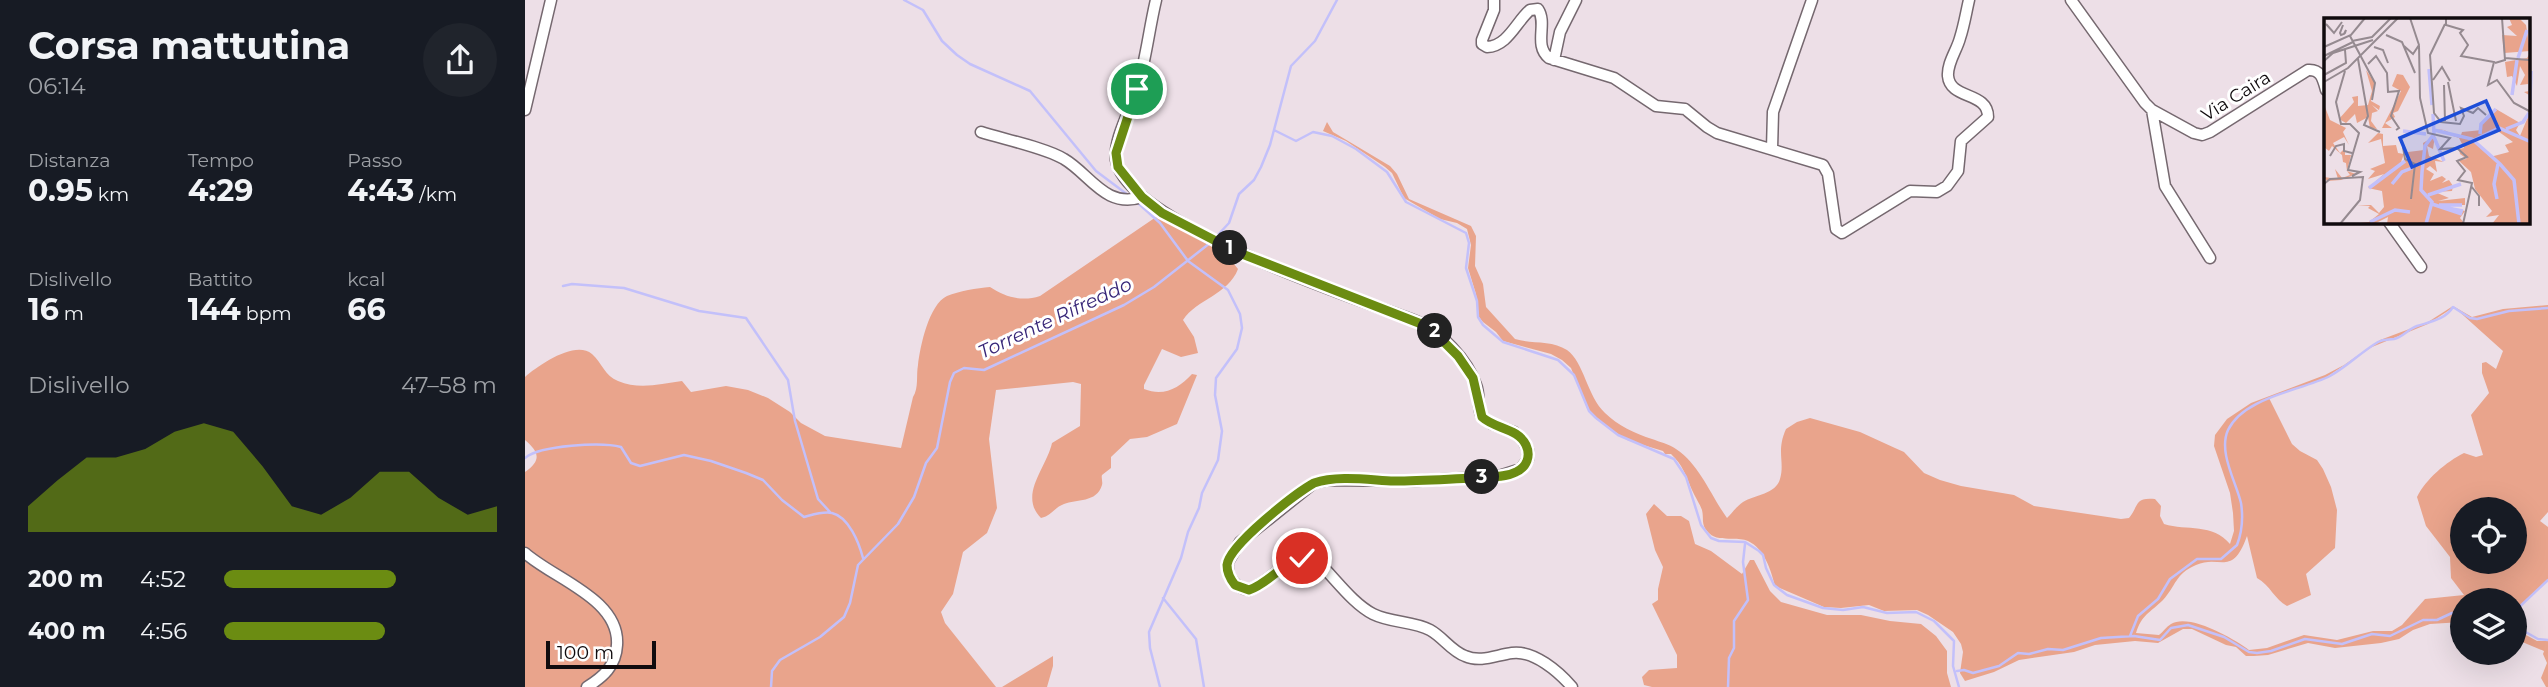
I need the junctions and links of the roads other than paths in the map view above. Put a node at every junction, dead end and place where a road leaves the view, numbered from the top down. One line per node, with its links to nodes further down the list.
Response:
1 (551, 0): 10 (street)
2 (1156, 0): 14 (street)
3 (1494, 0): 8 (street)
4 (1576, 0): 8 (street)
5 (1812, 0): 13 (street)
6 (1969, 0): 13 (street)
7 (2071, 0): 11 (street, Via Caira)
8 (1554, 60): 13 (street)
9 (2324, 84): 11 (street, Via Caira)
10 (525, 110)
11 (2152, 110): 16 (street, Via Caira)
12 (981, 132): 14 (street)
13 (1772, 149)
14 (1142, 197): 20 (street)
15 (2390, 224): 17 (street)
16 (2210, 258)
17 (2421, 267)
18 (525, 553): 19 (street)
19 (587, 687)
20 (1572, 687)

